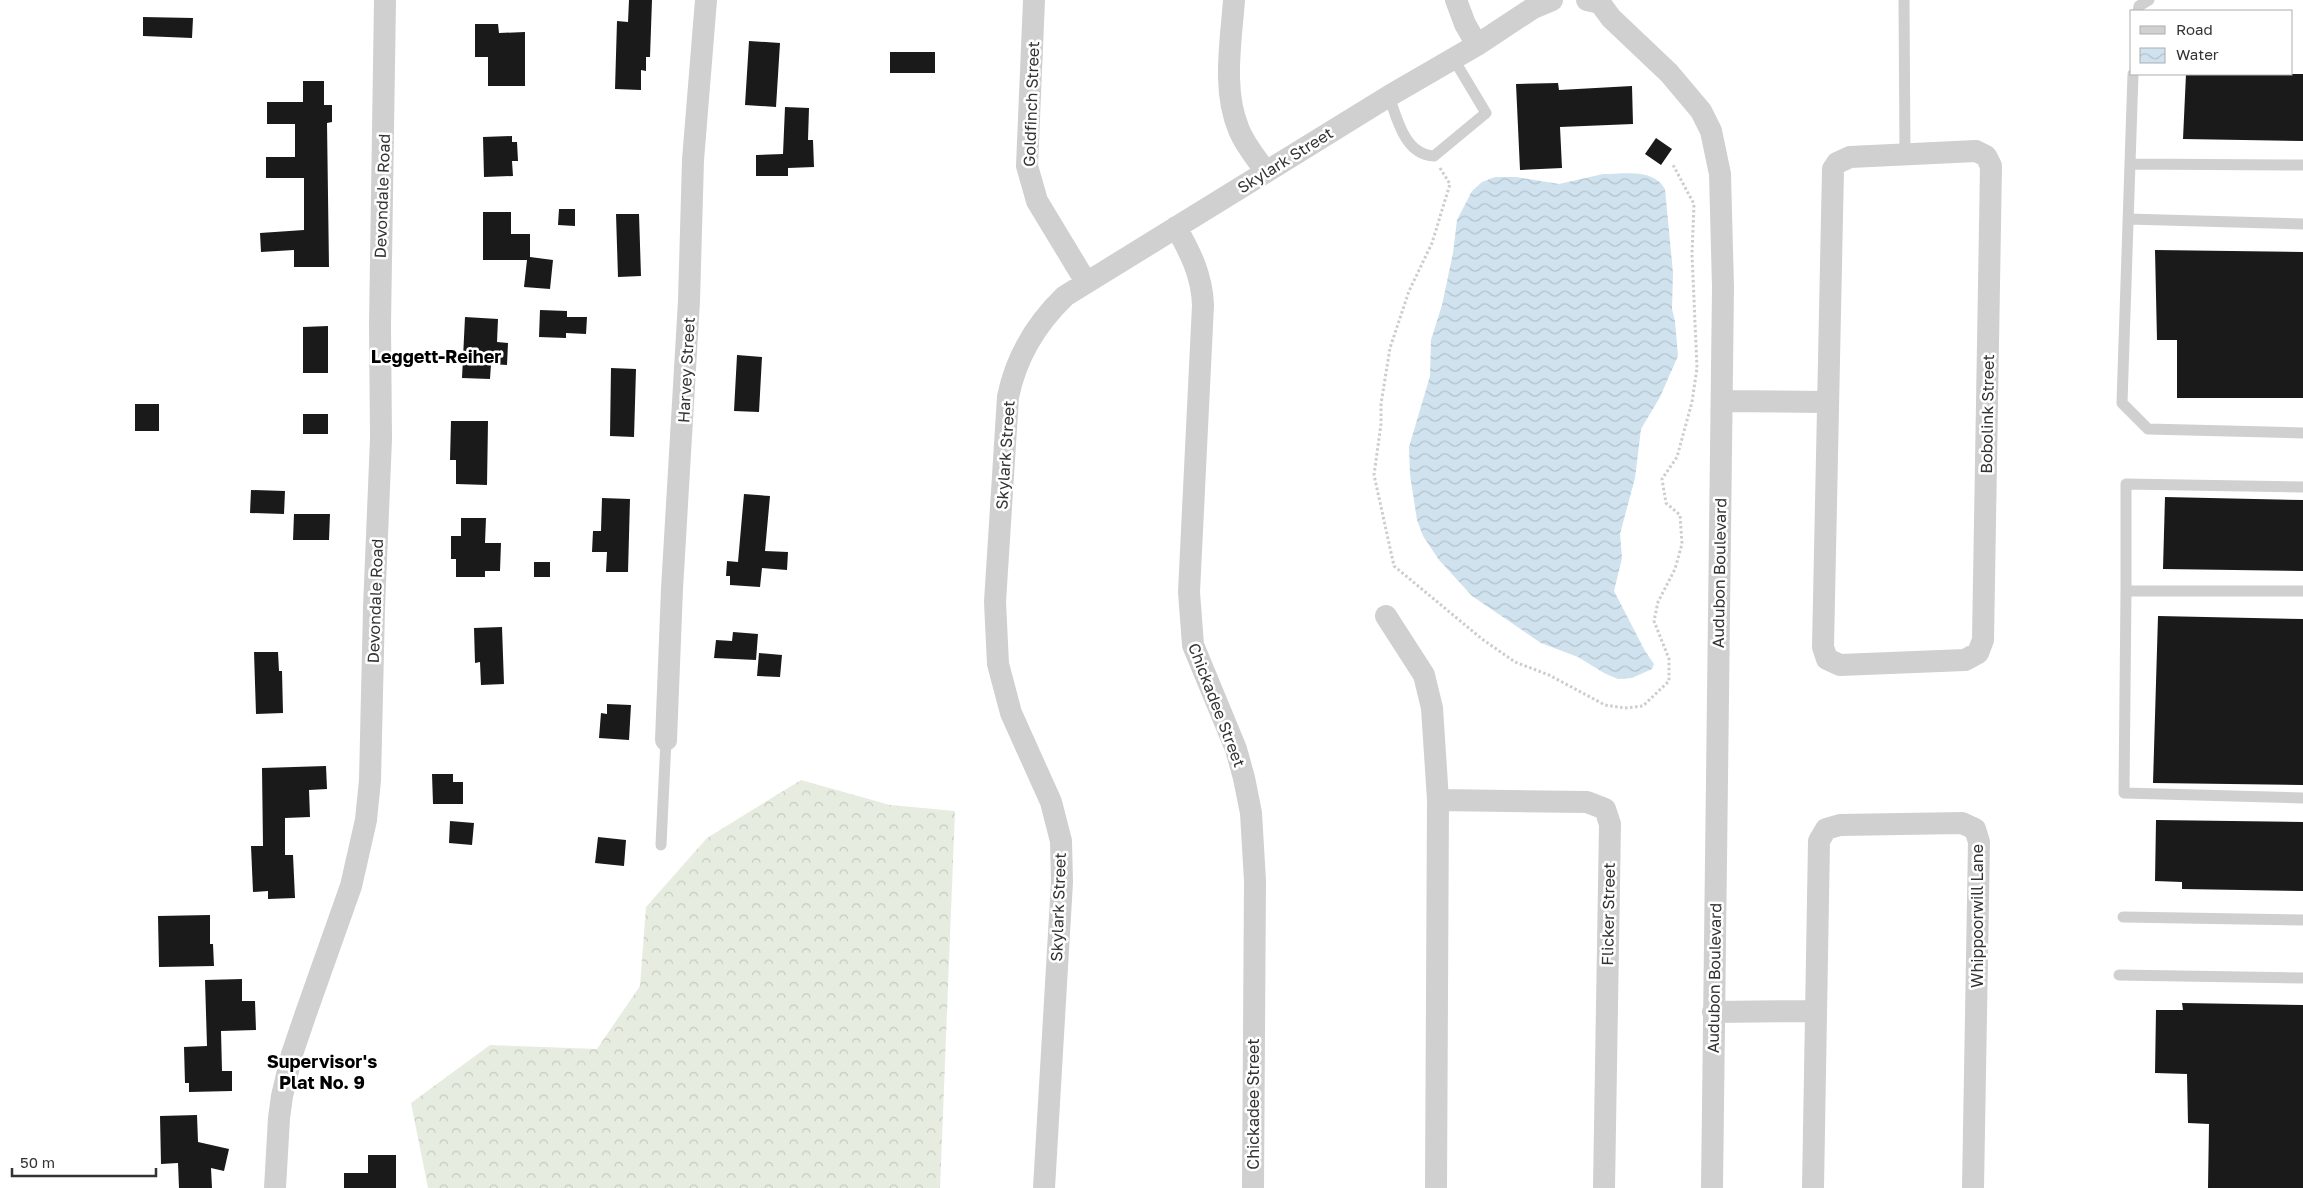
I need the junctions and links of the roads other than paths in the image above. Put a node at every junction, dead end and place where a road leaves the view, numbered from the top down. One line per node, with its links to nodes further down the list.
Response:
1 (385, 0): 40 (street, Devondale Road)
2 (706, 0): 30 (street, Harvey Street)
3 (1034, 0): 22 (street, Goldfinch Street)
4 (1234, 0): 18 (street)
5 (1456, 0): 11 (street)
6 (1552, 0): 11 (street, Skylark Street)
7 (1904, 0): 15 (lane)
8 (2149, 0): 10 (lane)
9 (1596, 1): 23 (street, Audubon Boulevard)
10 (2138, 10)
11 (1477, 46): 12 (street, Skylark Street)
12 (1453, 58): 14 (street, Skylark Street); 14 (lane)
13 (2133, 75): 16 (lane)
14 (1389, 96): 18 (street, Skylark Street)
15 (1905, 154): 24 (street, Bobolink Street); 24 (street, Bobolink Street)
16 (2130, 164): 17 (lane); 19 (lane)
17 (2303, 165)
18 (1266, 172): 21 (street, Skylark Street)
19 (2128, 220): 20 (lane); 25 (lane)
20 (2303, 224)
21 (1176, 227): 22 (street, Skylark Street); 42 (street, Chickadee Street)
22 (1086, 282): 41 (street, Skylark Street)
23 (1722, 401): 24 (street); 39 (street, Audubon Boulevard)
24 (1827, 402)
25 (2303, 433)
26 (2303, 487): 27 (lane)
27 (2126, 591): 28 (lane); 31 (lane)
28 (2303, 591)
29 (1386, 616): 32 (street)
30 (666, 740): 33 (lane)
31 (2303, 798)
32 (1438, 800): 43 (street); 44 (street, Flicker Street)
33 (661, 845)
34 (2123, 916): 35 (lane)
35 (2303, 920)
36 (2119, 975): 37 (lane)
37 (2303, 978)
38 (1815, 1011): 39 (street); 46 (street, Whippoorwill Lane); 47 (street, Whippoorwill Lane)
39 (1713, 1012): 45 (street, Audubon Boulevard)
40 (275, 1188)
41 (1044, 1188)
42 (1253, 1188)
43 (1436, 1188)
44 (1604, 1188)
45 (1712, 1188)
46 (1813, 1188)
47 (1973, 1188)

